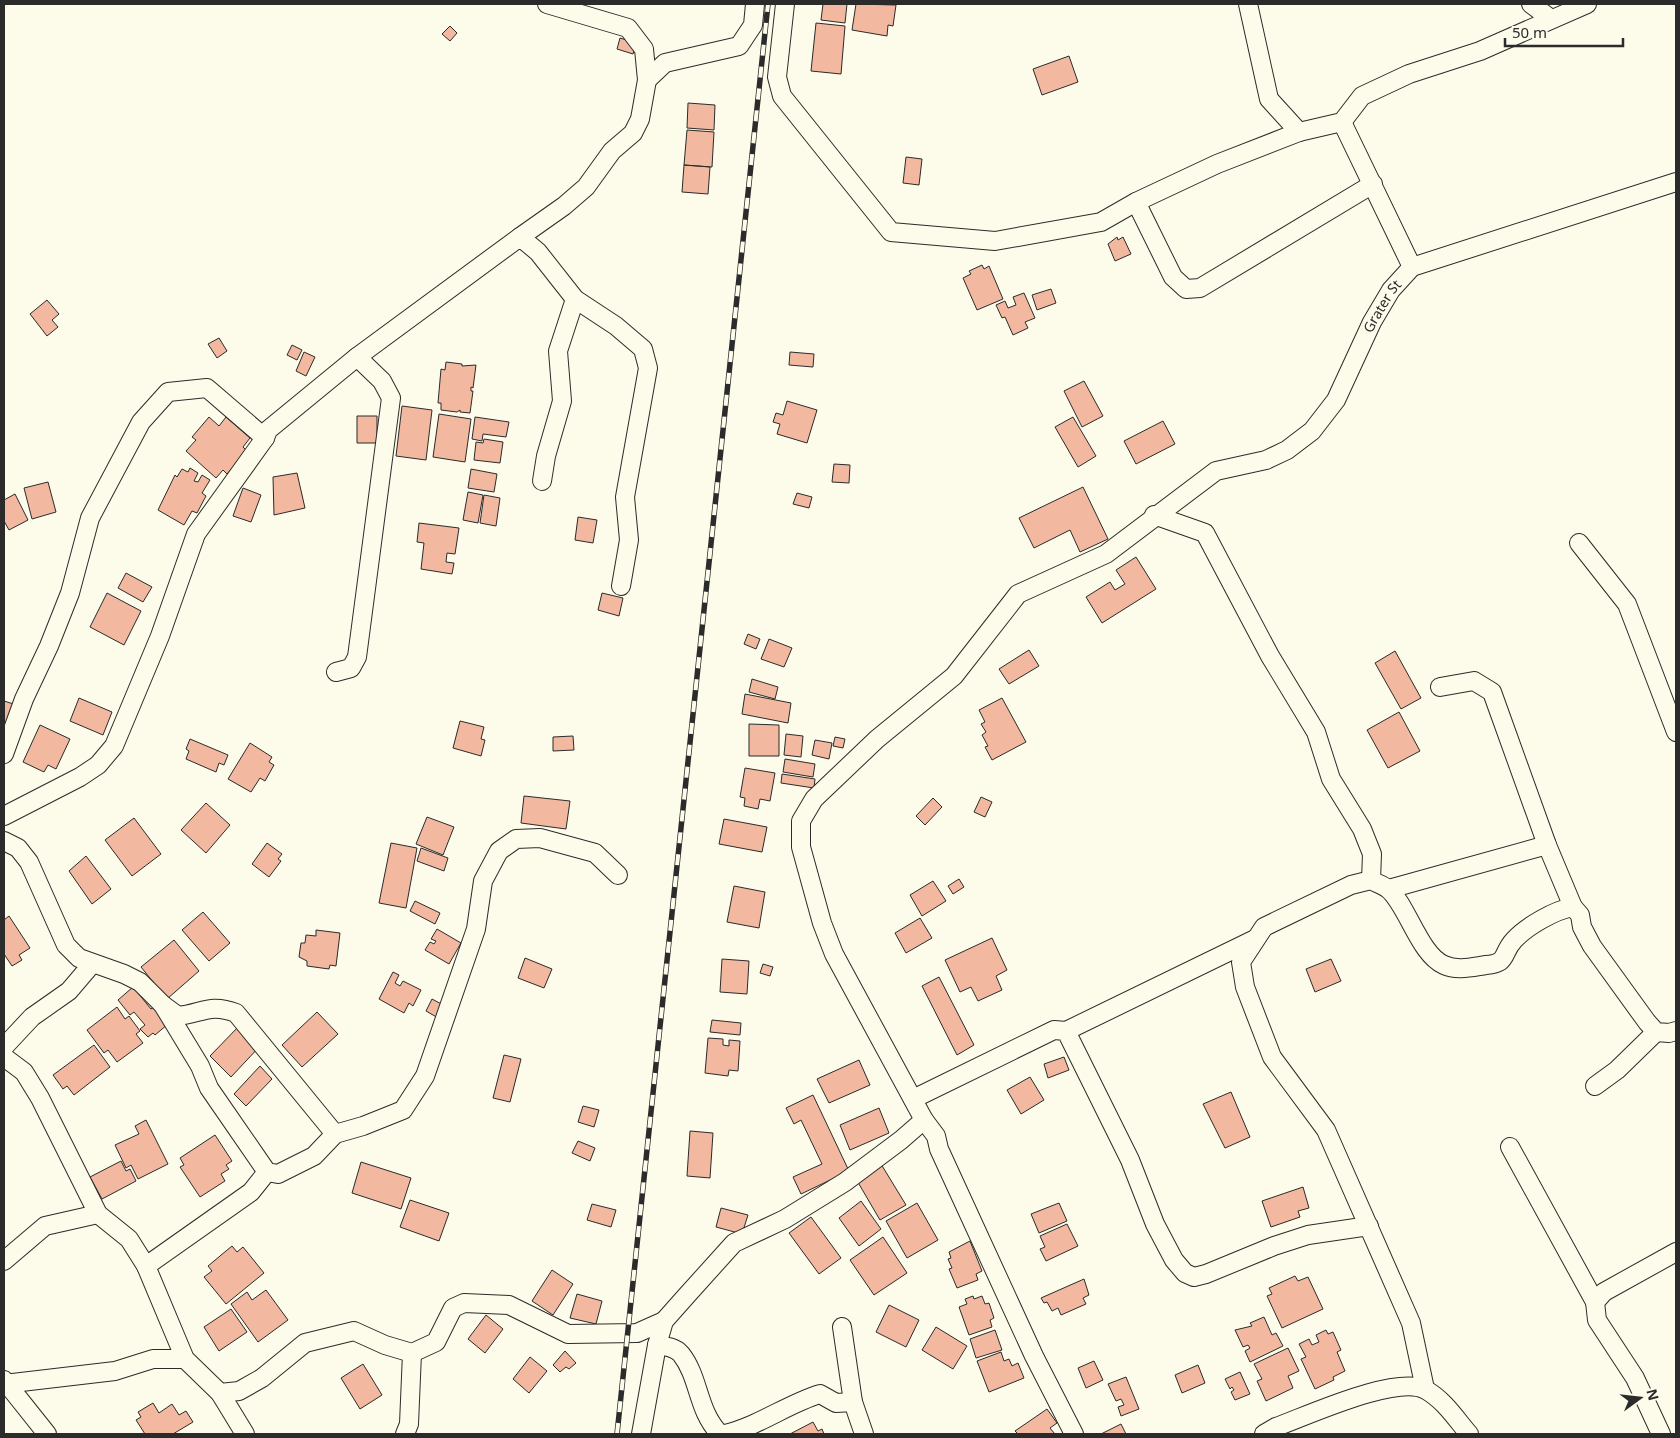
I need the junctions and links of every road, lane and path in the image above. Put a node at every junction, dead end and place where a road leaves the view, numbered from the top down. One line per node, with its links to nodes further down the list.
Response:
1 (547, 4): 8 (street)
2 (755, 4): 8 (street)
3 (785, 4): 13 (street)
4 (1248, 4): 10 (street)
5 (1531, 4): 7 (street)
6 (1587, 4): 7 (street)
7 (1551, 19): 9 (street)
8 (647, 80): 14 (street)
9 (1342, 122): 10 (street); 12 (street)
10 (1299, 132): 13 (street)
11 (1676, 182): 15 (street, Grater St)
12 (1372, 184): 13 (street); 15 (street)
13 (1136, 202)
14 (520, 237): 16 (street); 17 (street)
15 (1412, 266): 20 (street, Grater St)
16 (575, 299): 19 (street); 22 (street)
17 (357, 357): 18 (street); 23 (street)
18 (265, 438): 26 (street); 27 (street)
19 (542, 482)
20 (1154, 515): 31 (street); 43 (street, Grater St)
21 (1579, 543): 25 (street)
22 (621, 586)
23 (336, 672)
24 (1440, 687): 29 (street)
25 (1676, 732)
26 (4, 754)
27 (4, 816)
28 (4, 841): 35 (street)
29 (1547, 845): 32 (street); 33 (street)
30 (618, 875): 45 (street)
31 (1371, 880): 32 (street); 34 (street)
32 (1389, 889): 33 (street)
33 (1573, 907): 39 (street)
34 (1253, 940): 37 (street); 49 (street)
35 (92, 964): 36 (street); 40 (street)
36 (163, 1005): 45 (street); 47 (street)
37 (1066, 1031): 43 (street); 49 (street)
38 (1676, 1031): 39 (street)
39 (1656, 1032): 42 (street)
40 (4, 1048)
41 (4, 1057): 48 (street)
42 (1595, 1086)
43 (913, 1099): 44 (street, Grater St)
44 (924, 1120): 54 (street); 70 (street, Grater St)
45 (335, 1134): 47 (street)
46 (1510, 1147): 53 (street)
47 (267, 1172): 52 (street)
48 (98, 1214): 51 (street); 52 (street)
49 (1369, 1226): 60 (street)
50 (1676, 1252): 53 (street)
51 (4, 1261)
52 (146, 1266): 58 (street)
53 (1595, 1302): 73 (street)
54 (664, 1321): 56 (street); 57 (street)
55 (842, 1327): 62 (street)
56 (656, 1346): 66 (street); 67 (street)
57 (412, 1353): 61 (street); 65 (street)
58 (185, 1359): 59 (street); 61 (street)
59 (5, 1382): 63 (street)
60 (1425, 1390): 71 (street); 72 (street)
61 (220, 1393): 64 (street)
62 (853, 1402): 68 (street); 69 (street)
63 (47, 1434)
64 (244, 1434)
65 (405, 1434)
66 (641, 1434)
67 (720, 1434)
68 (725, 1434)
69 (864, 1434)
70 (1074, 1434)
71 (1264, 1434)
72 (1469, 1434)
73 (1661, 1434)

